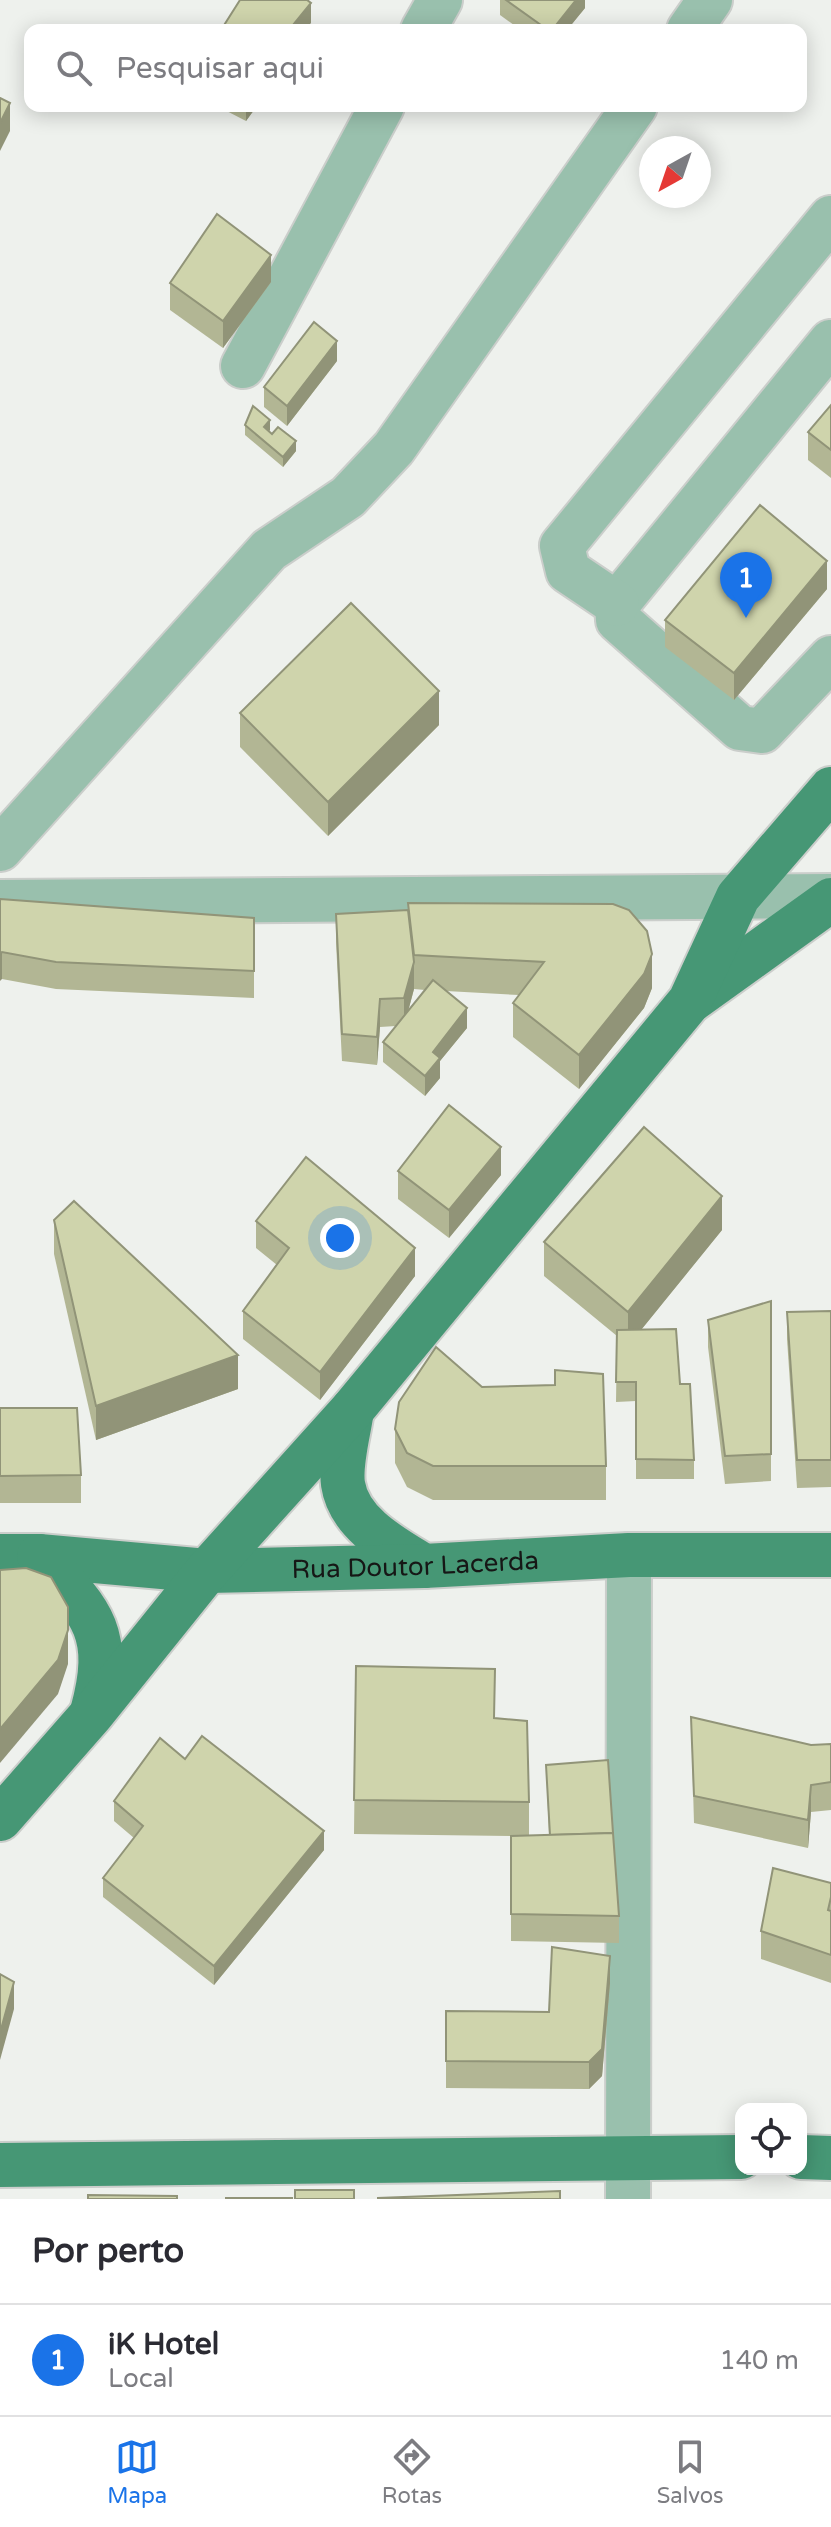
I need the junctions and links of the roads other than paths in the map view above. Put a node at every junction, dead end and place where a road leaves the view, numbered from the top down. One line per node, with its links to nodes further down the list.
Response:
1 (440, 0): 3 (street)
2 (710, 0): 4 (street)
3 (426, 24)
4 (693, 24)
5 (379, 112): 9 (street)
6 (631, 112): 13 (street)
7 (831, 218): 10 (street)
8 (831, 342): 10 (street)
9 (243, 366)
10 (617, 604): 11 (street)
11 (831, 658)
12 (831, 789): 14 (main road)
13 (0, 849)
14 (738, 897): 15 (street); 16 (street); 17 (main road)
15 (831, 898): 17 (main road)
16 (0, 902)
17 (690, 1001): 18 (main road)
18 (352, 1410): 22 (main road); 23 (main road)
19 (629, 1555): 20 (main road, Rua Doutor Lacerda); 22 (main road, Rua Doutor Lacerda); 26 (street)
20 (831, 1555)
21 (19, 1556): 23 (main road, Rua Doutor Lacerda); 24 (main road)
22 (424, 1566): 23 (main road, Rua Doutor Lacerda)
23 (207, 1571): 24 (main road)
24 (92, 1714): 25 (main road)
25 (0, 1819)
26 (628, 2156): 27 (main road); 30 (main road); 31 (street)
27 (735, 2157)
28 (807, 2157): 29 (main road)
29 (831, 2158)
30 (0, 2165)
31 (628, 2199)

